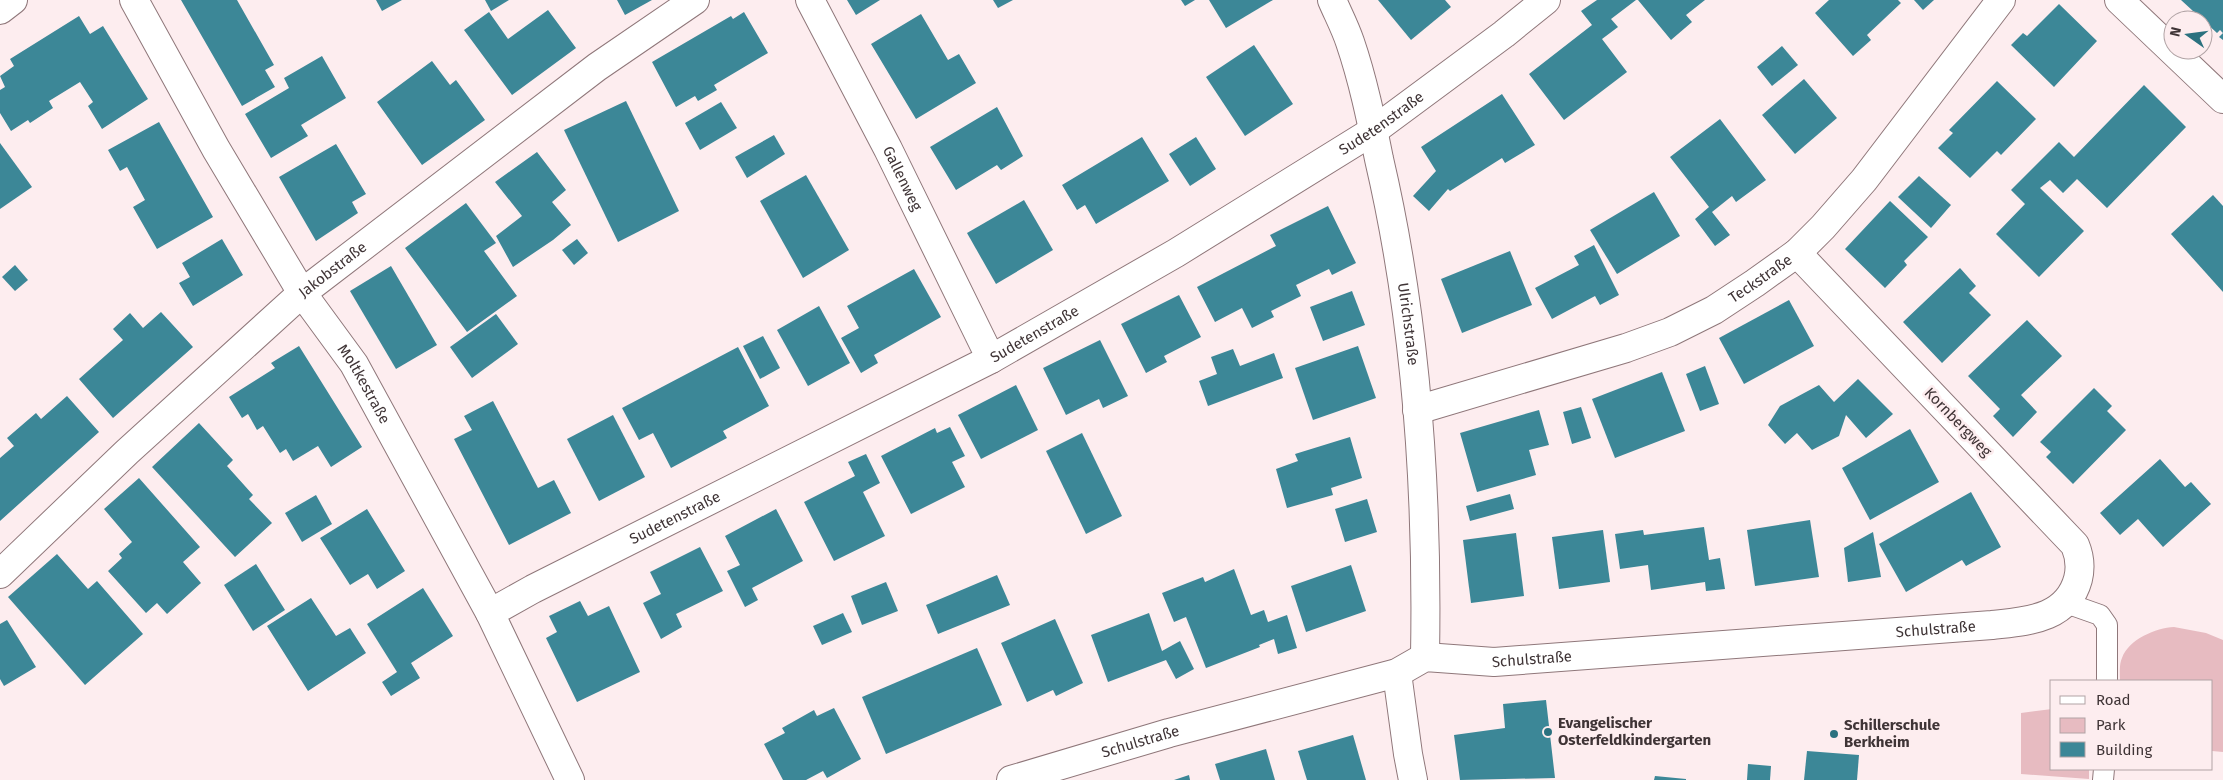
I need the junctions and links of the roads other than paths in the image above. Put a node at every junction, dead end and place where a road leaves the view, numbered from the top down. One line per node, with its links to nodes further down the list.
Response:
1 (134, 0): 11 (street, Moltkestraße)
2 (695, 0): 11 (street, Jakobstraße)
3 (810, 0): 12 (street, Gallenweg)
4 (1332, 0): 9 (street, Ulrichstraße)
5 (1546, 0): 9 (street, Sudetenstraße)
6 (2001, 0): 10 (street, Teckstraße)
7 (2119, 0): 8 (street)
8 (2223, 99)
9 (1373, 131): 12 (street, Sudetenstraße); 13 (street, Ulrichstraße)
10 (1797, 253): 13 (street, Teckstraße); 15 (street, Kornbergweg)
11 (302, 293): 14 (street, Jakobstraße); 16 (street, Moltkestraße)
12 (991, 359): 16 (street, Sudetenstraße)
13 (1417, 410): 17 (street, Ulrichstraße)
14 (0, 574)
15 (2066, 603): 17 (street, Schulstraße); 19 (lane)
16 (490, 613): 20 (street, Moltkestraße)
17 (1425, 657): 18 (street, Schulstraße)
18 (1397, 673): 21 (street, Schulstraße); 22 (street)
19 (2106, 680)
20 (570, 780)
21 (1011, 780)
22 (1413, 780)

